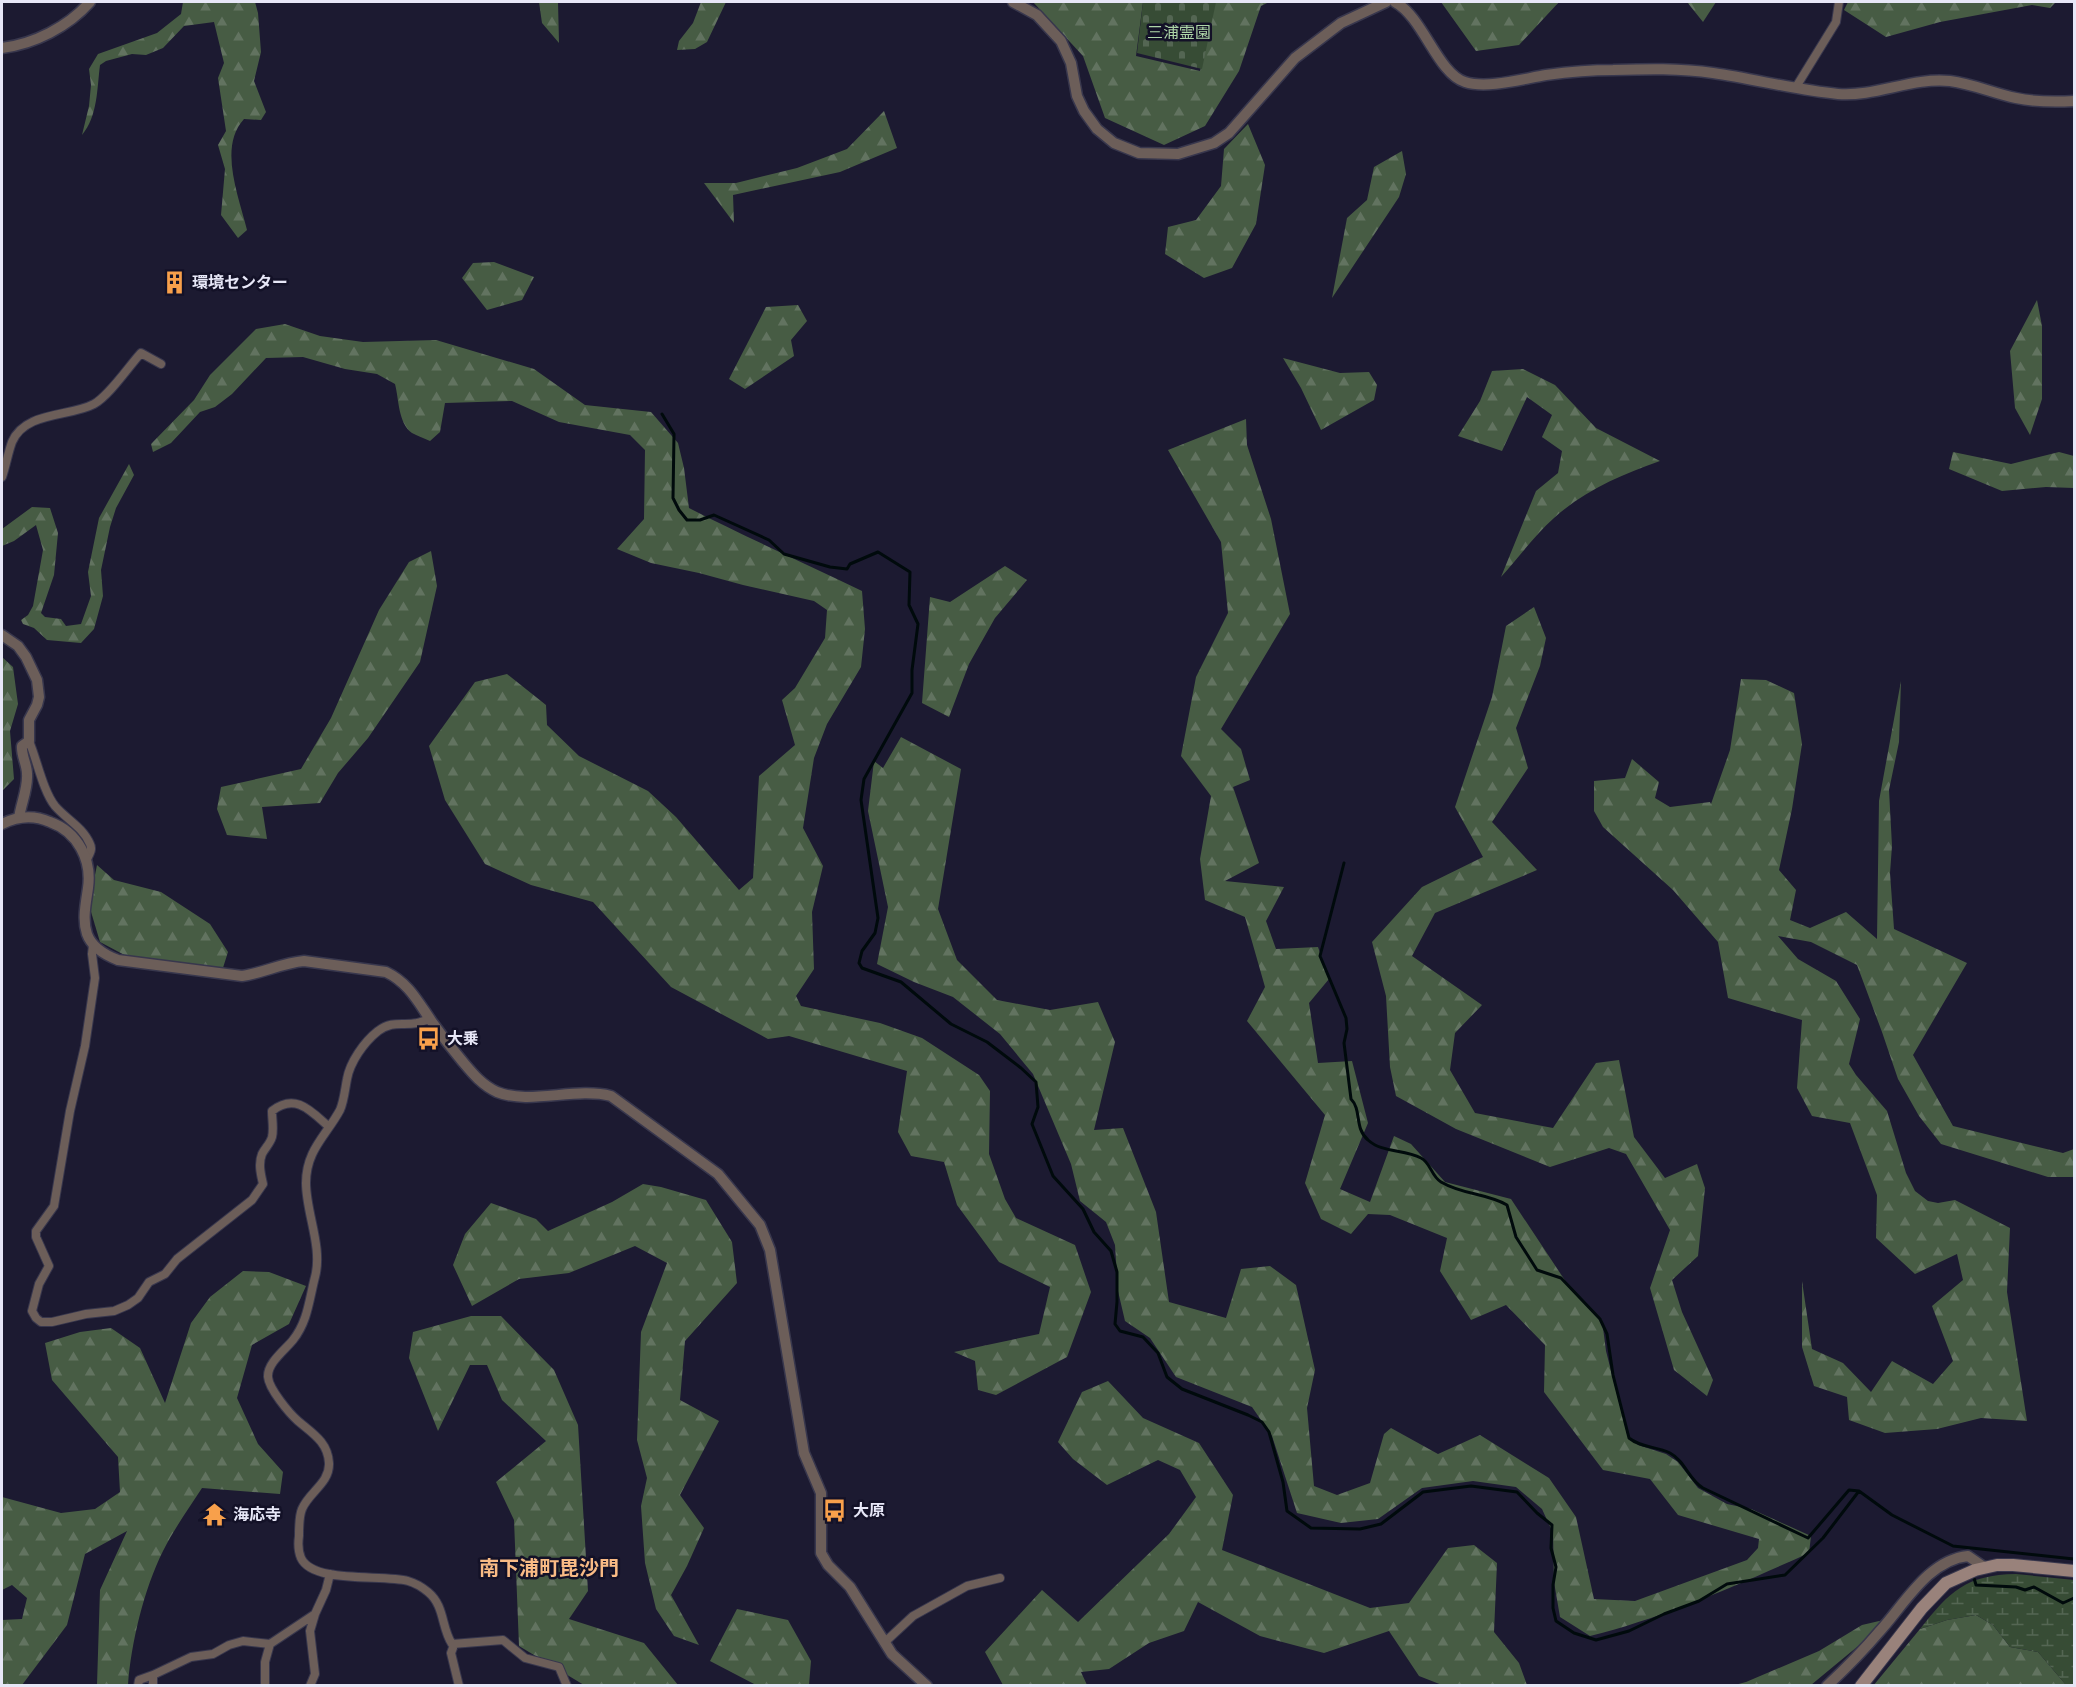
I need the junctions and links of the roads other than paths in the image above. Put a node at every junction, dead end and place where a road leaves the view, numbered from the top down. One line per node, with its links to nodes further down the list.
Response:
1 (90, 2): 6 (street)
2 (1013, 2): 3 (street)
3 (1386, 2)
4 (1395, 2): 7 (street)
5 (1839, 2): 7 (street)
6 (2, 48)
7 (1796, 87): 8 (street)
8 (2074, 101)
9 (160, 364): 10 (street)
10 (2, 477)
11 (2, 635): 12 (street)
12 (29, 741): 13 (street); 15 (street)
13 (19, 818): 14 (street); 15 (street)
14 (2, 824)
15 (86, 861): 16 (street)
16 (93, 945): 17 (street); 18 (street)
17 (430, 1019): 18 (street); 24 (street)
18 (328, 1126): 21 (street)
19 (1984, 1567): 20 (main road); 35 (street); 36 (main road)
20 (2074, 1571)
21 (330, 1574): 23 (street); 26 (street)
22 (1000, 1578): 24 (street)
23 (315, 1614): 25 (street); 31 (street)
24 (885, 1642): 34 (street)
25 (270, 1644): 27 (street); 30 (street)
26 (454, 1645): 32 (street); 33 (street)
27 (153, 1676): 28 (street); 29 (street)
28 (138, 1686)
29 (153, 1686)
30 (265, 1686)
31 (310, 1686)
32 (459, 1686)
33 (567, 1686)
34 (927, 1686)
35 (1827, 1686)
36 (1861, 1686)

